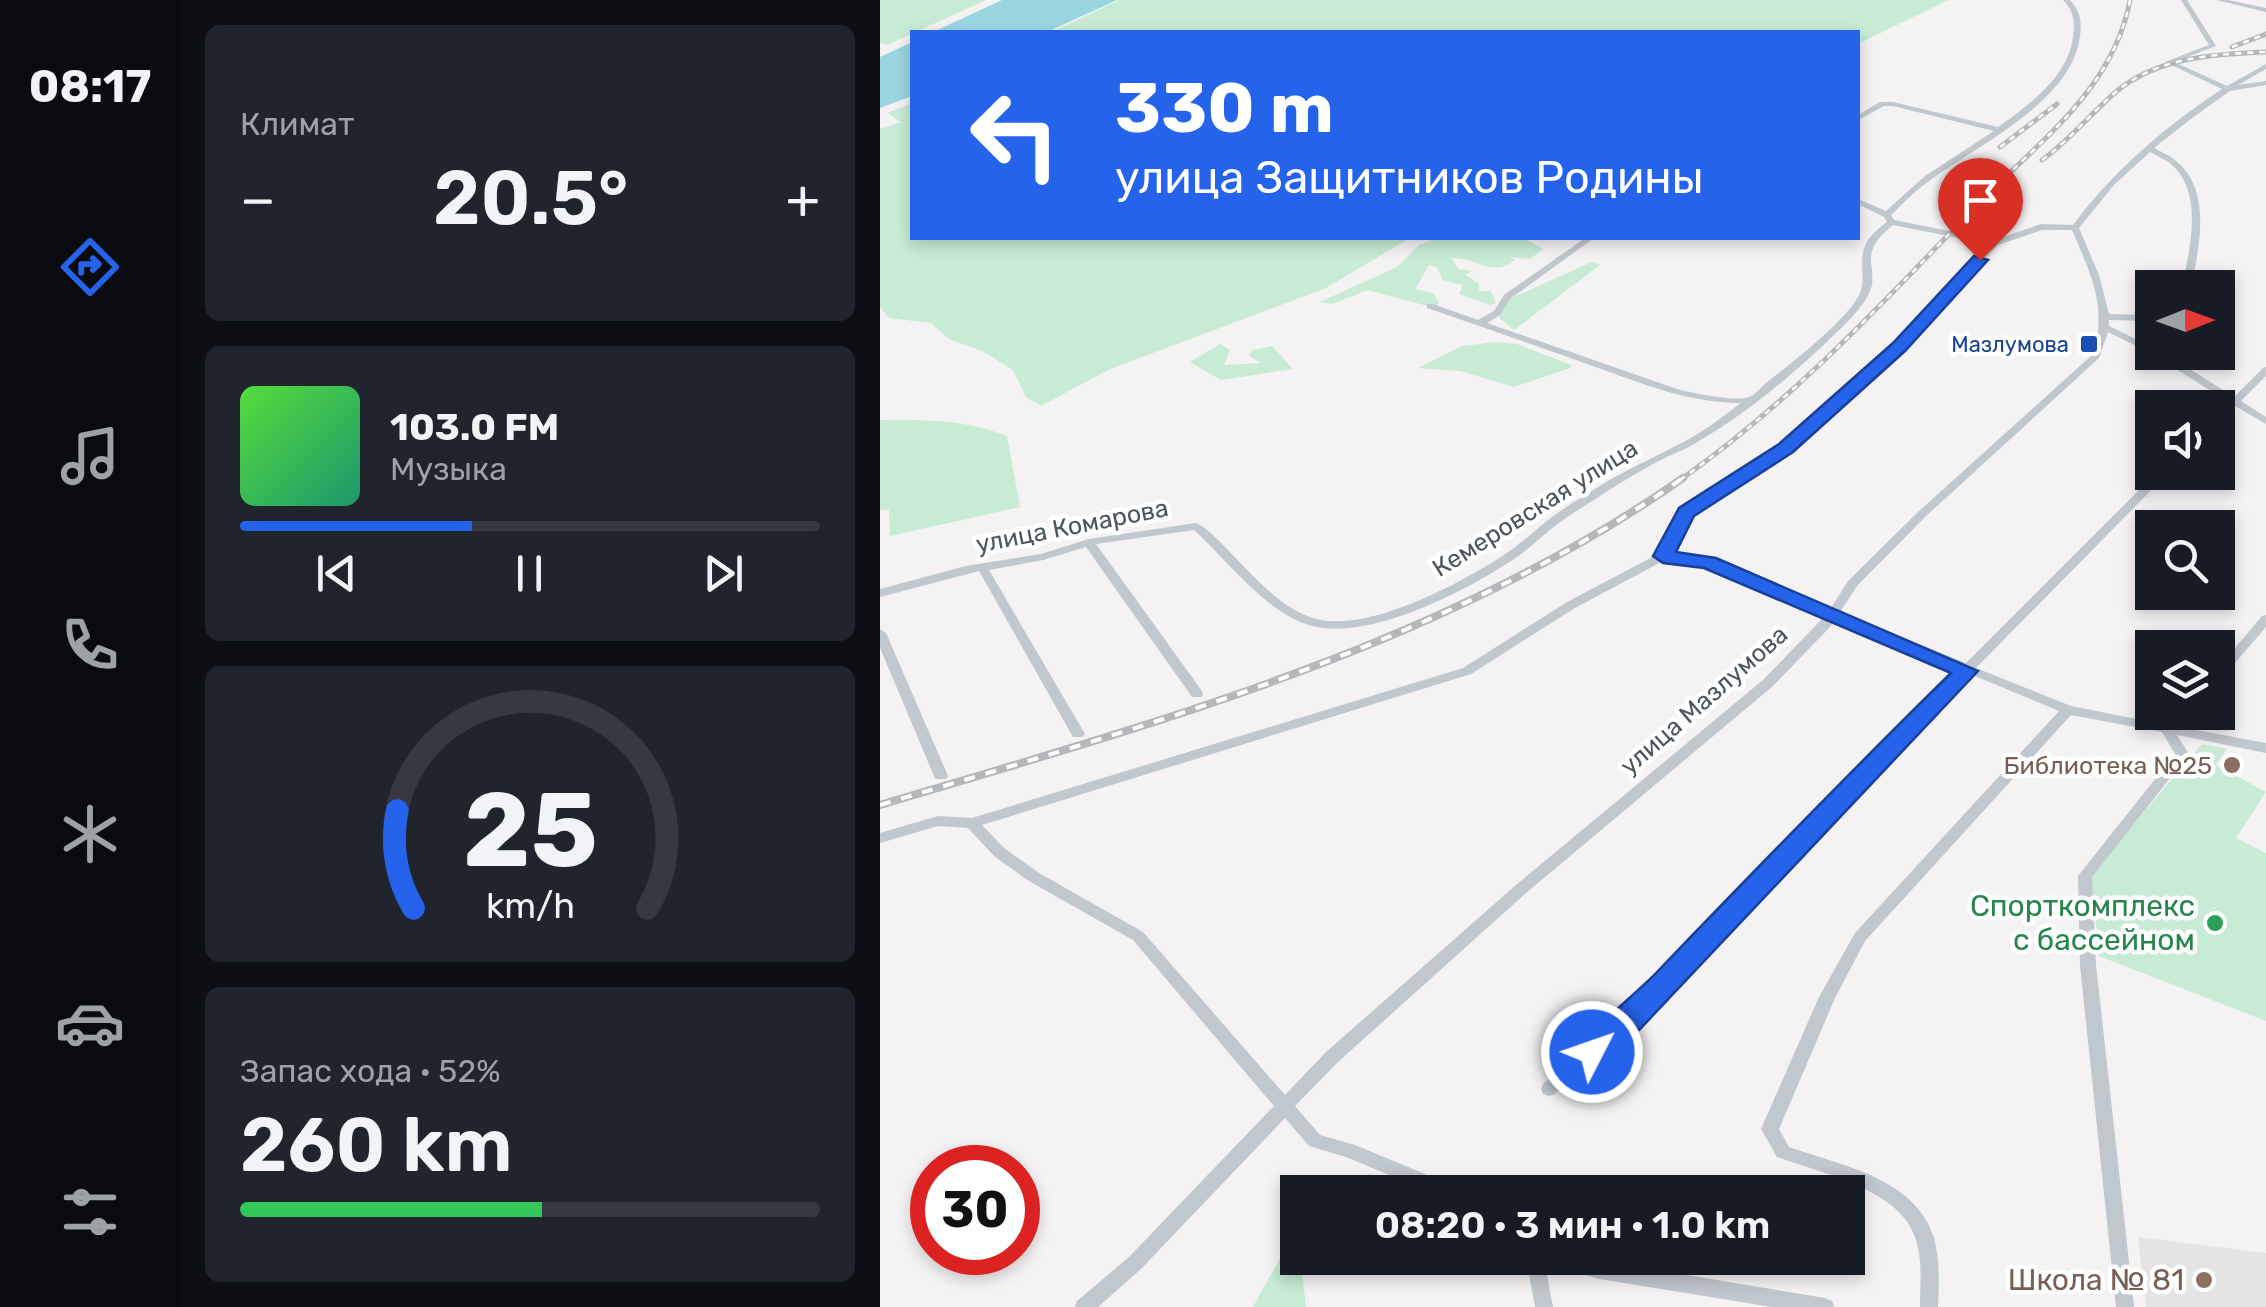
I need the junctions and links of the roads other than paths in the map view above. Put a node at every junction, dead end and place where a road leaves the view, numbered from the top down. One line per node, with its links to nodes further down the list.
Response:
1 (2066, 0): 9 (street, Кемеровская улица)
2 (2185, 0): 7 (street)
3 (2219, 0): 4 (street)
4 (2266, 10)
5 (2266, 66): 7 (street)
6 (2266, 83): 7 (street)
7 (2227, 90): 10 (street)
8 (1860, 117): 9 (street)
9 (2002, 130): 12 (street, Кемеровская улица)
10 (2152, 150): 13 (street); 16 (street)
11 (1860, 202): 12 (street)
12 (1889, 218): 15 (street); 25 (street, Кемеровская улица)
13 (2076, 228): 15 (street); 19 (street)
14 (1587, 240): 20 (street)
15 (1995, 243): 31 (street)
16 (2189, 270)
17 (1430, 306): 20 (street)
18 (2135, 319): 19 (street)
19 (2106, 322): 21 (street); 34 (street, улица Мазлумова)
20 (1477, 324): 25 (street)
21 (2135, 339)
22 (2185, 370): 24 (street)
23 (2266, 370): 26 (street)
24 (2217, 390)
25 (1749, 400): 35 (street, Кемеровская улица)
26 (2235, 400)
27 (2235, 402): 28 (street)
28 (2266, 420)
29 (2146, 490): 39 (street)
30 (1089, 542): 32 (street, улица Комарова); 35 (street, улица Комарова); 40 (street)
31 (1663, 556): 34 (street); 46 (street)
32 (982, 569): 33 (street, улица Комарова); 43 (street)
33 (880, 594)
34 (1830, 613): 39 (street); 49 (street, улица Мазлумова)
35 (1300, 618)
36 (2266, 619): 38 (street)
37 (880, 633): 45 (street)
38 (2235, 655)
39 (1966, 671): 41 (street); 48 (street)
40 (1197, 694)
41 (2068, 710): 42 (street); 56 (street)
42 (2168, 732): 44 (street); 57 (street)
43 (1078, 734)
44 (2266, 748)
45 (941, 776)
46 (972, 823): 47 (street); 49 (street)
47 (880, 838)
48 (1550, 1089)
49 (1286, 1104): 50 (street); 53 (street, улица Мазлумова)
50 (1408, 1175)
51 (1538, 1275): 54 (street)
52 (1630, 1275): 55 (street)
53 (1084, 1307)
54 (1544, 1307)
55 (1825, 1307)
56 (1929, 1307)
57 (2124, 1307)

